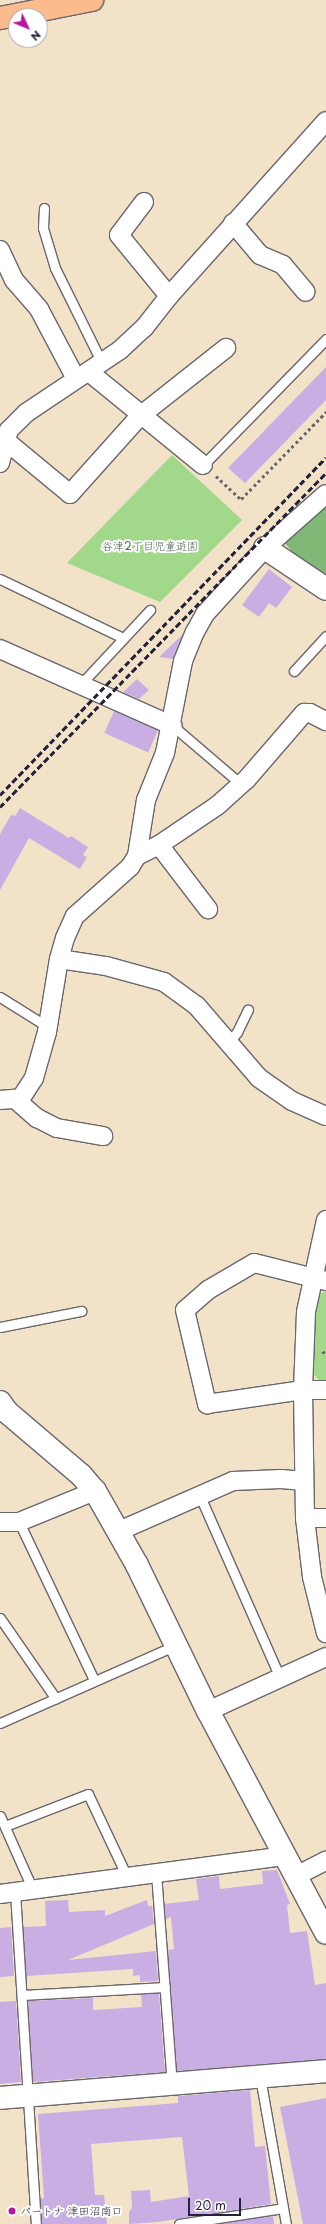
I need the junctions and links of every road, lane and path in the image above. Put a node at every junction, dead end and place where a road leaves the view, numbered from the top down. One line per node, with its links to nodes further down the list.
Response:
1 (92, 0): 2 (highway)
2 (0, 18)
3 (326, 121): 6 (street)
4 (144, 202): 9 (street)
5 (44, 208): 12 (lane)
6 (233, 223): 8 (street); 9 (street)
7 (0, 250): 12 (street)
8 (306, 292)
9 (169, 296): 12 (street)
10 (326, 339): 17 (lane)
11 (226, 348): 14 (street)
12 (89, 371): 14 (street); 15 (street)
13 (326, 412): 17 (path)
14 (140, 416): 15 (street); 17 (street)
15 (6, 441): 16 (street)
16 (0, 463)
17 (203, 465)
18 (326, 494): 19 (street)
19 (265, 548): 21 (street); 30 (street)
20 (0, 578): 24 (lane)
21 (326, 589)
22 (150, 610): 24 (lane)
23 (326, 636): 25 (lane)
24 (124, 638): 28 (lane)
25 (322, 647): 27 (lane)
26 (0, 649): 28 (street)
27 (294, 671)
28 (80, 685): 30 (street)
29 (326, 721): 31 (street)
30 (173, 726): 31 (lane); 33 (street)
31 (241, 784): 32 (street)
32 (159, 845): 33 (street); 34 (street)
33 (137, 856): 35 (street)
34 (208, 909)
35 (59, 959): 38 (street); 39 (street)
36 (0, 997): 38 (lane)
37 (248, 1009): 39 (lane)
38 (48, 1026): 40 (street)
39 (227, 1044): 41 (street)
40 (8, 1100): 42 (street)
41 (326, 1116)
42 (103, 1136)
43 (326, 1220): 44 (street)
44 (319, 1280): 47 (street); 47 (street)
45 (82, 1311): 46 (lane)
46 (0, 1327)
47 (303, 1390): 48 (street); 50 (street)
48 (326, 1390)
49 (0, 1402): 51 (street)
50 (304, 1481): 52 (street); 53 (street)
51 (95, 1491): 56 (street); 57 (street)
52 (200, 1494): 57 (street); 62 (lane)
53 (306, 1518): 54 (street); 59 (street)
54 (326, 1518)
55 (0, 1522): 56 (street)
56 (19, 1522): 63 (lane)
57 (118, 1531): 60 (street)
58 (0, 1618): 64 (lane)
59 (326, 1633)
60 (176, 1645): 63 (lane); 65 (street)
61 (326, 1657): 62 (street)
62 (280, 1678): 65 (street)
63 (94, 1680): 64 (lane)
64 (56, 1699): 66 (lane)
65 (208, 1711): 69 (street)
66 (0, 1723)
67 (0, 1816): 68 (lane)
68 (5, 1826): 73 (lane); 74 (lane)
69 (285, 1856): 71 (street); 72 (street)
70 (326, 1861): 72 (street)
71 (156, 1873): 73 (street); 77 (lane)
72 (296, 1876): 76 (street)
73 (127, 1877): 74 (street)
74 (33, 1890): 75 (street)
75 (8, 1893): 78 (lane)
76 (326, 1933)
77 (165, 1987): 78 (lane); 81 (lane)
78 (22, 1995): 82 (lane)
79 (326, 2072): 80 (street)
80 (260, 2077): 81 (street); 84 (lane)
81 (172, 2084): 82 (street)
82 (30, 2096): 83 (street); 85 (lane)
83 (0, 2098)
84 (283, 2208): 86 (lane); 87 (lane)
85 (36, 2224)
86 (179, 2224)
87 (286, 2224)

